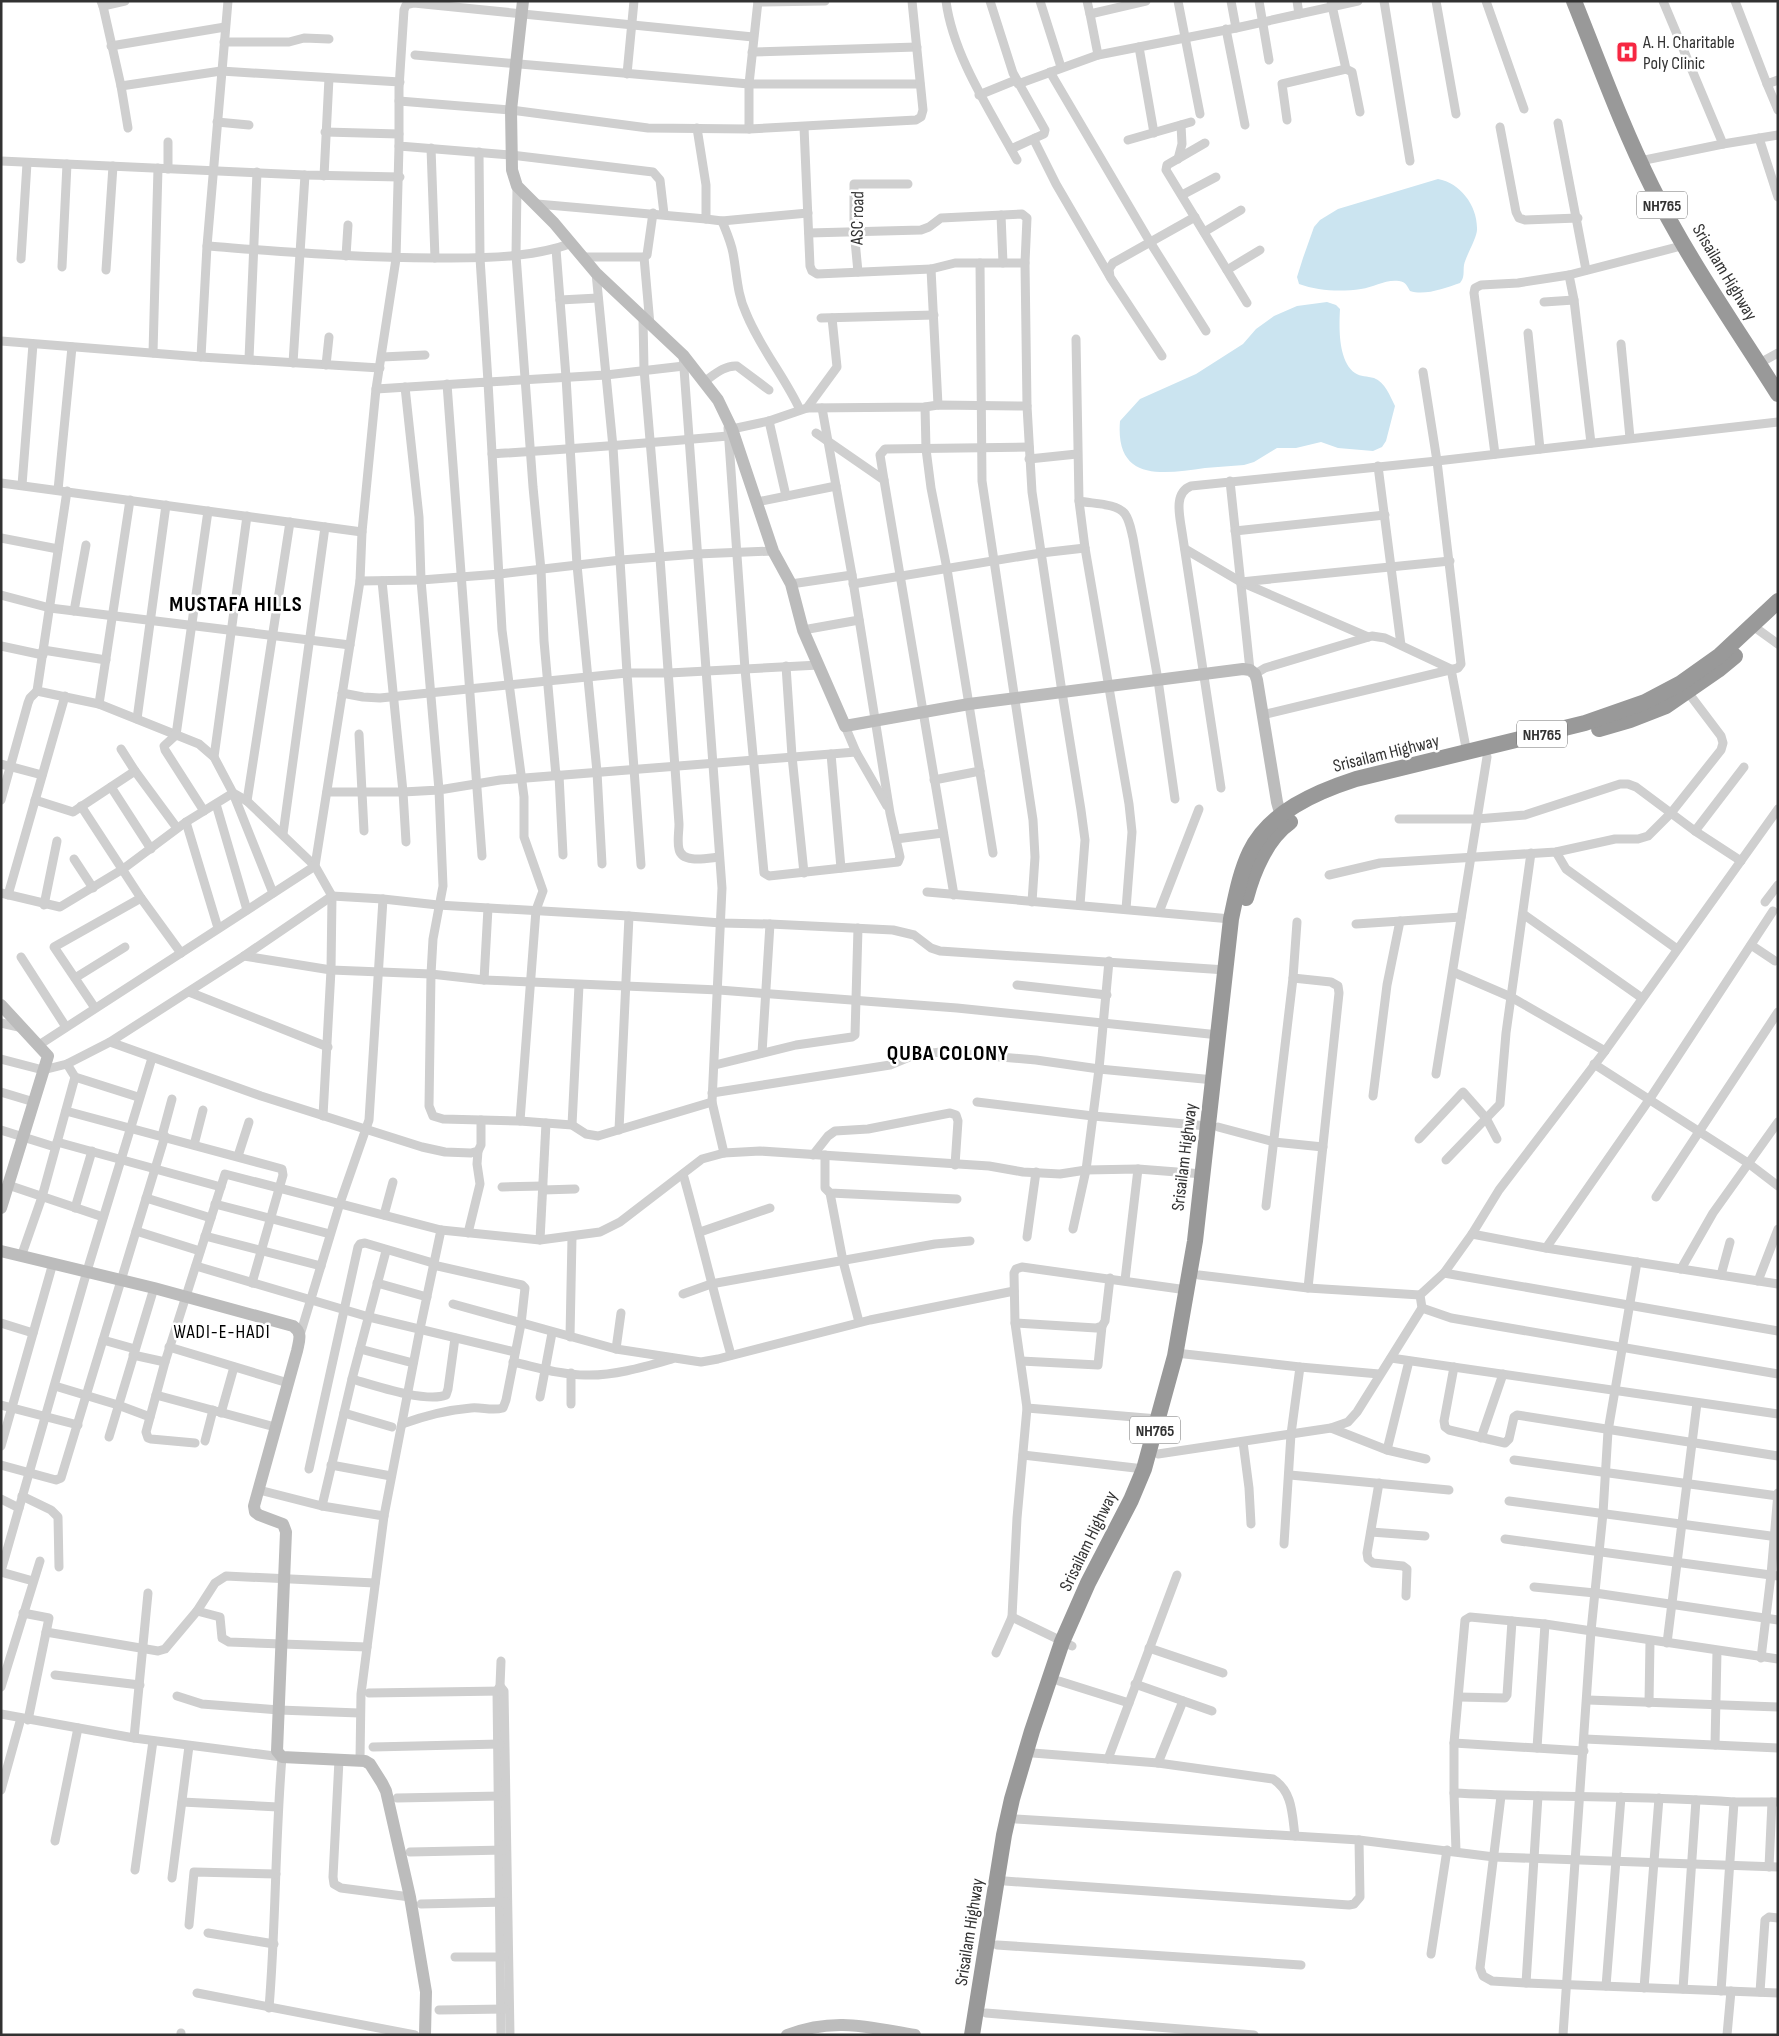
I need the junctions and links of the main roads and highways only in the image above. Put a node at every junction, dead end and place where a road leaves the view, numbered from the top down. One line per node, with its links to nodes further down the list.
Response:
1 (1574, 1): 3 (highway, Srisailam Highway / NH765)
2 (1585, 1): 3 (highway, Srisailam Highway / NH765)
3 (1644, 160): 4 (highway, Srisailam Highway / NH765); 4 (highway, Srisailam Highway / NH765)
4 (1768, 359): 5 (highway, Srisailam Highway / NH765); 6 (highway, Srisailam Highway / NH765)
5 (1778, 376)
6 (1778, 394)
7 (1778, 601): 9 (highway, Srisailam Highway / NH765)
8 (1778, 615): 9 (highway, Srisailam Highway / NH765)
9 (1758, 629): 10 (highway, Srisailam Highway / NH765); 10 (highway, Srisailam Highway / NH765)
10 (1284, 820): 11 (highway, Srisailam Highway / NH765); 11 (highway, Srisailam Highway / NH765)
11 (1213, 1126): 12 (highway, Srisailam Highway / NH765); 12 (highway, Srisailam Highway / NH765)
12 (1180, 1353): 13 (highway, Srisailam Highway / NH765); 13 (highway, Srisailam Highway / NH765)
13 (1067, 1644): 14 (highway, Srisailam Highway / NH765); 15 (highway, Srisailam Highway / NH765)
14 (972, 2035)
15 (983, 2035)

